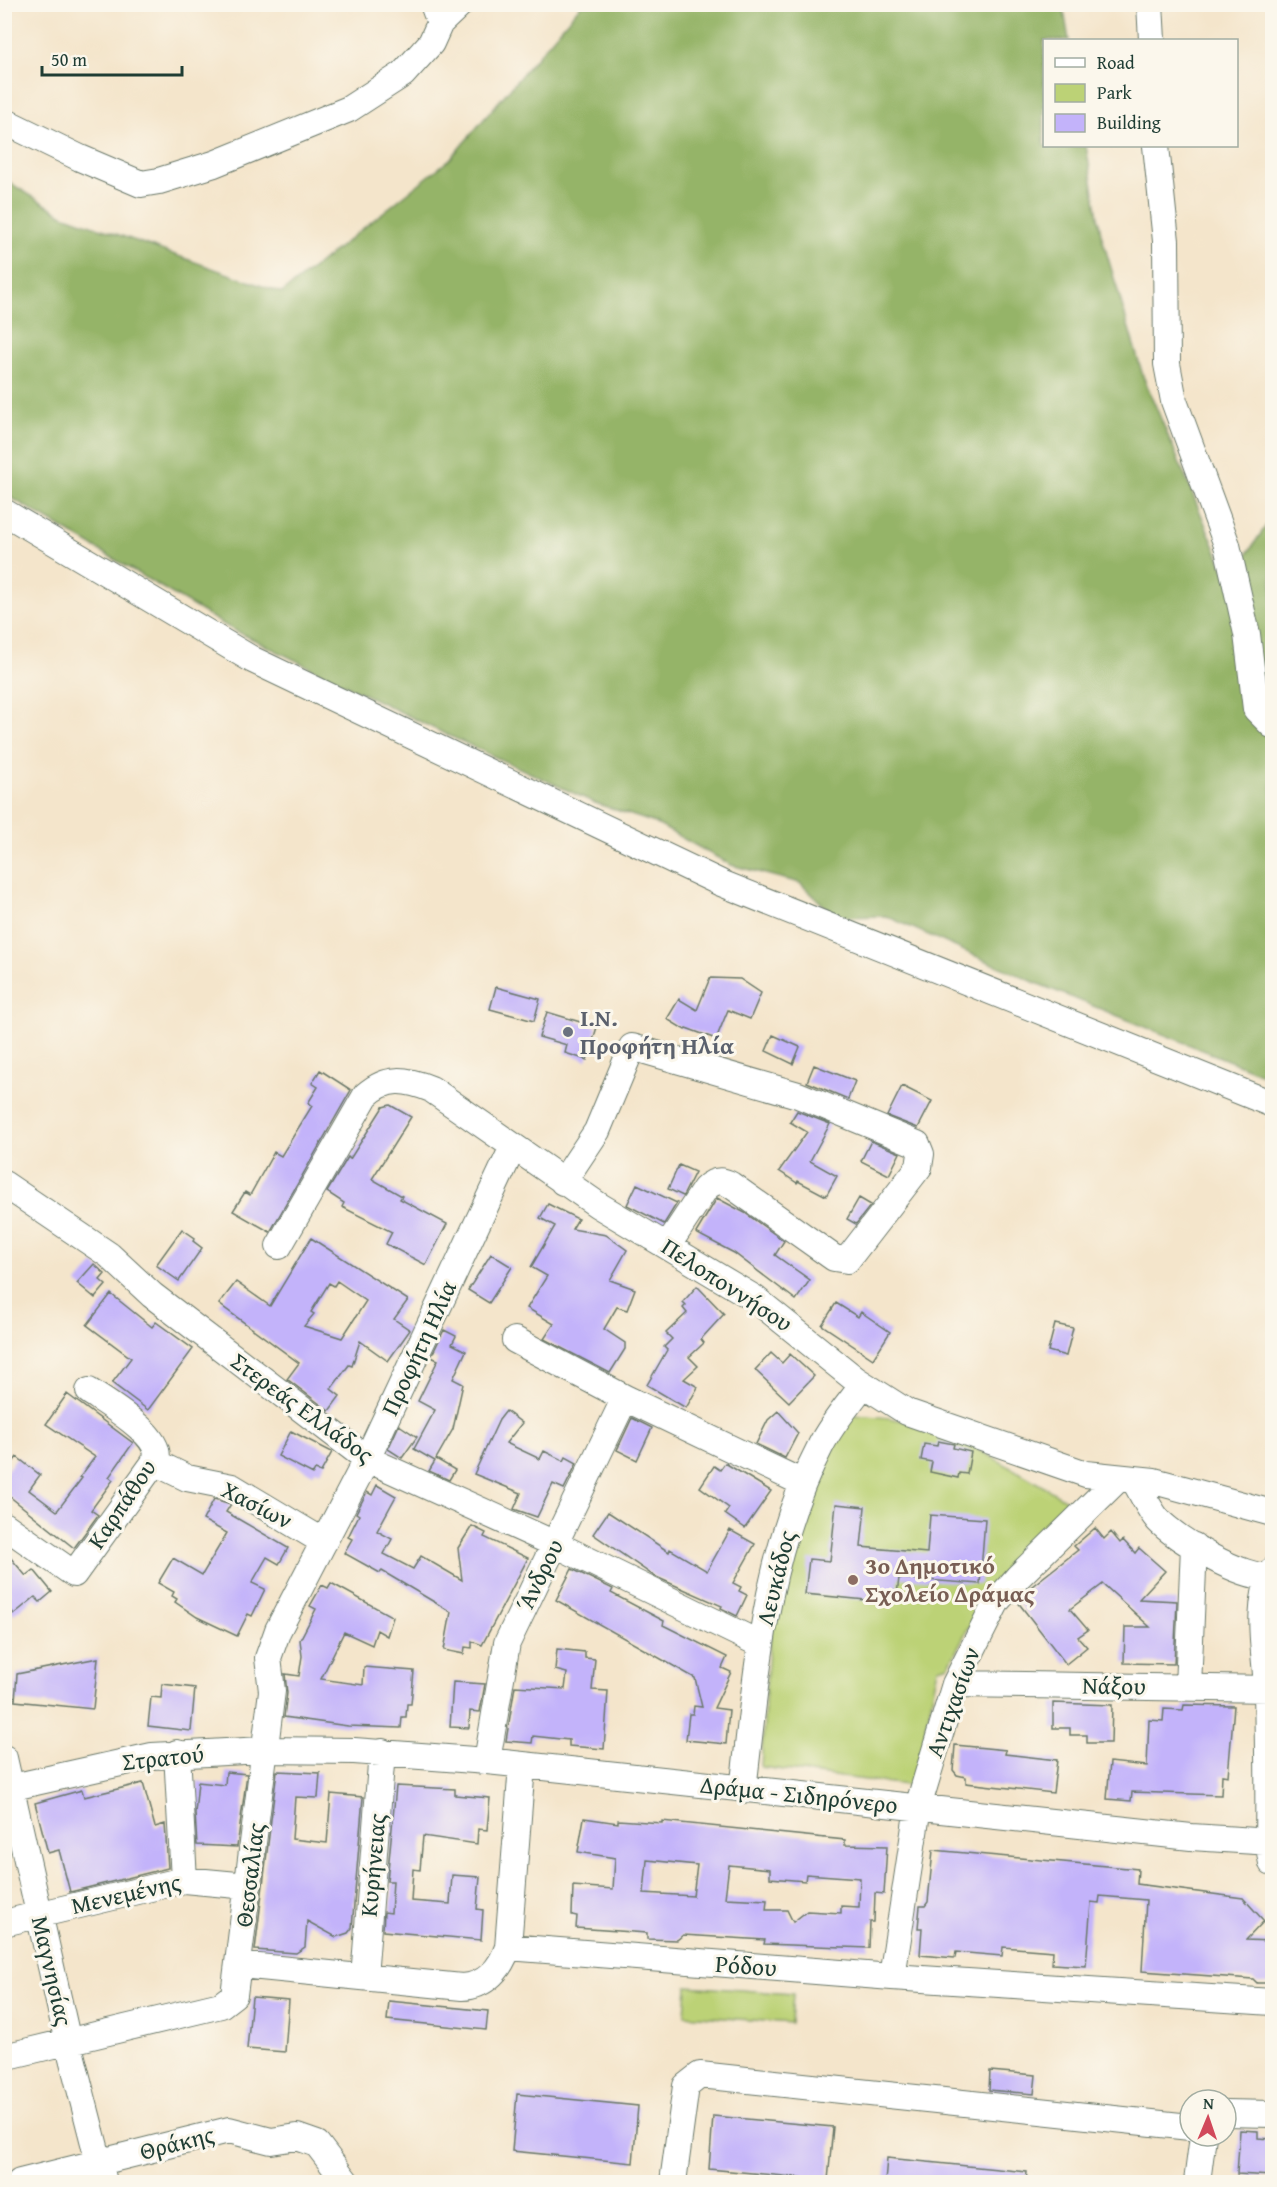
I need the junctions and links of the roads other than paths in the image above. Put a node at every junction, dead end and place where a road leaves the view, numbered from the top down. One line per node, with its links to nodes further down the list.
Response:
1 (460, 4): 3 (street)
2 (1150, 4): 4 (street)
3 (437, 14): 5 (street)
4 (1152, 39)
5 (4, 121)
6 (1156, 147): 8 (street)
7 (4, 512): 9 (street)
8 (1272, 725)
9 (1272, 1104)
10 (513, 1147): 11 (street, Πελοποννήσου); 14 (street, Πελοποννήσου); 19 (street, Προφήτη Ηλία)
11 (563, 1182): 13 (street, Πελοποννήσου); 13 (street)
12 (4, 1184): 19 (street, Στερεάς Ελλάδος)
13 (668, 1245): 16 (street, Πελοποννήσου)
14 (279, 1246)
15 (515, 1340): 18 (street)
16 (863, 1385): 21 (street, Πελοποννήσου); 22 (street, Λευκάδος)
17 (89, 1391): 20 (street, Καρπάθου)
18 (625, 1398): 22 (street); 26 (street, Άνδρου)
19 (367, 1459): 25 (street, Προφήτη Ηλία); 26 (street, Στερεάς Ελλάδος)
20 (154, 1462): 24 (street, Καρπάθου); 25 (street, Χασίων)
21 (1126, 1479): 23 (street, Πελοποννήσου); 27 (street); 30 (street, Αντιχασίων)
22 (803, 1484): 29 (street, Λευκάδος)
23 (1272, 1513)
24 (4, 1525)
25 (324, 1542): 33 (street, Προφήτη Ηλία)
26 (555, 1545): 29 (street, Στερεάς Ελλάδος); 38 (street, Άνδρου)
27 (1194, 1546): 28 (street); 31 (street)
28 (1272, 1575): 32 (street)
29 (760, 1644): 41 (street, Λευκάδος)
30 (955, 1684): 31 (street, Νάξου); 42 (street, Αντιχασίων)
31 (1188, 1687): 32 (street, Νάξου)
32 (1270, 1689): 43 (street)
33 (263, 1750): 34 (street, Στρατού); 36 (street, Στρατού); 45 (street, Θεσσαλίας)
34 (324, 1750): 35 (street, Δράμα - Σιδηρόνερο)
35 (382, 1752): 38 (street, Δράμα - Σιδηρόνερο); 50 (street, Κυρήνειας)
36 (177, 1753): 40 (street, Στρατού); 44 (street)
37 (4, 1758): 40 (street, Μαγνησίας)
38 (487, 1761): 39 (street, Δράμα - Σιδηρόνερο)
39 (522, 1765): 41 (street, Δράμα - Σιδηρόνερο); 48 (street)
40 (8, 1789): 46 (street, Μαγνησίας)
41 (743, 1790): 42 (street, Δράμα - Σιδηρόνερο)
42 (918, 1807): 43 (street, Δράμα - Σιδηρόνερο); 51 (street, Αντιχασίων)
43 (1271, 1849)
44 (184, 1880): 45 (street, Μενεμένης); 46 (street, Μενεμένης)
45 (248, 1886): 49 (street, Θεσσαλίας)
46 (39, 1915): 47 (street, Μενεμένης); 53 (street, Μαγνησίας)
47 (4, 1923)
48 (508, 1947): 50 (street); 51 (street, Ρόδου)
49 (240, 1965): 50 (street); 53 (street, Θεσσαλίας)
50 (364, 1977)
51 (892, 1977): 52 (street, Ρόδου)
52 (1272, 2001)
53 (68, 2042): 54 (street); 59 (street, Μαγνησίας)
54 (4, 2057)
55 (1238, 2113): 56 (street)
56 (1272, 2114)
57 (1178, 2126): 62 (street)
58 (1201, 2148): 63 (street)
59 (101, 2173): 60 (street, Θράκης); 61 (street, Θράκης)
60 (20, 2182)
61 (346, 2182)
62 (673, 2182)
63 (1197, 2182)

